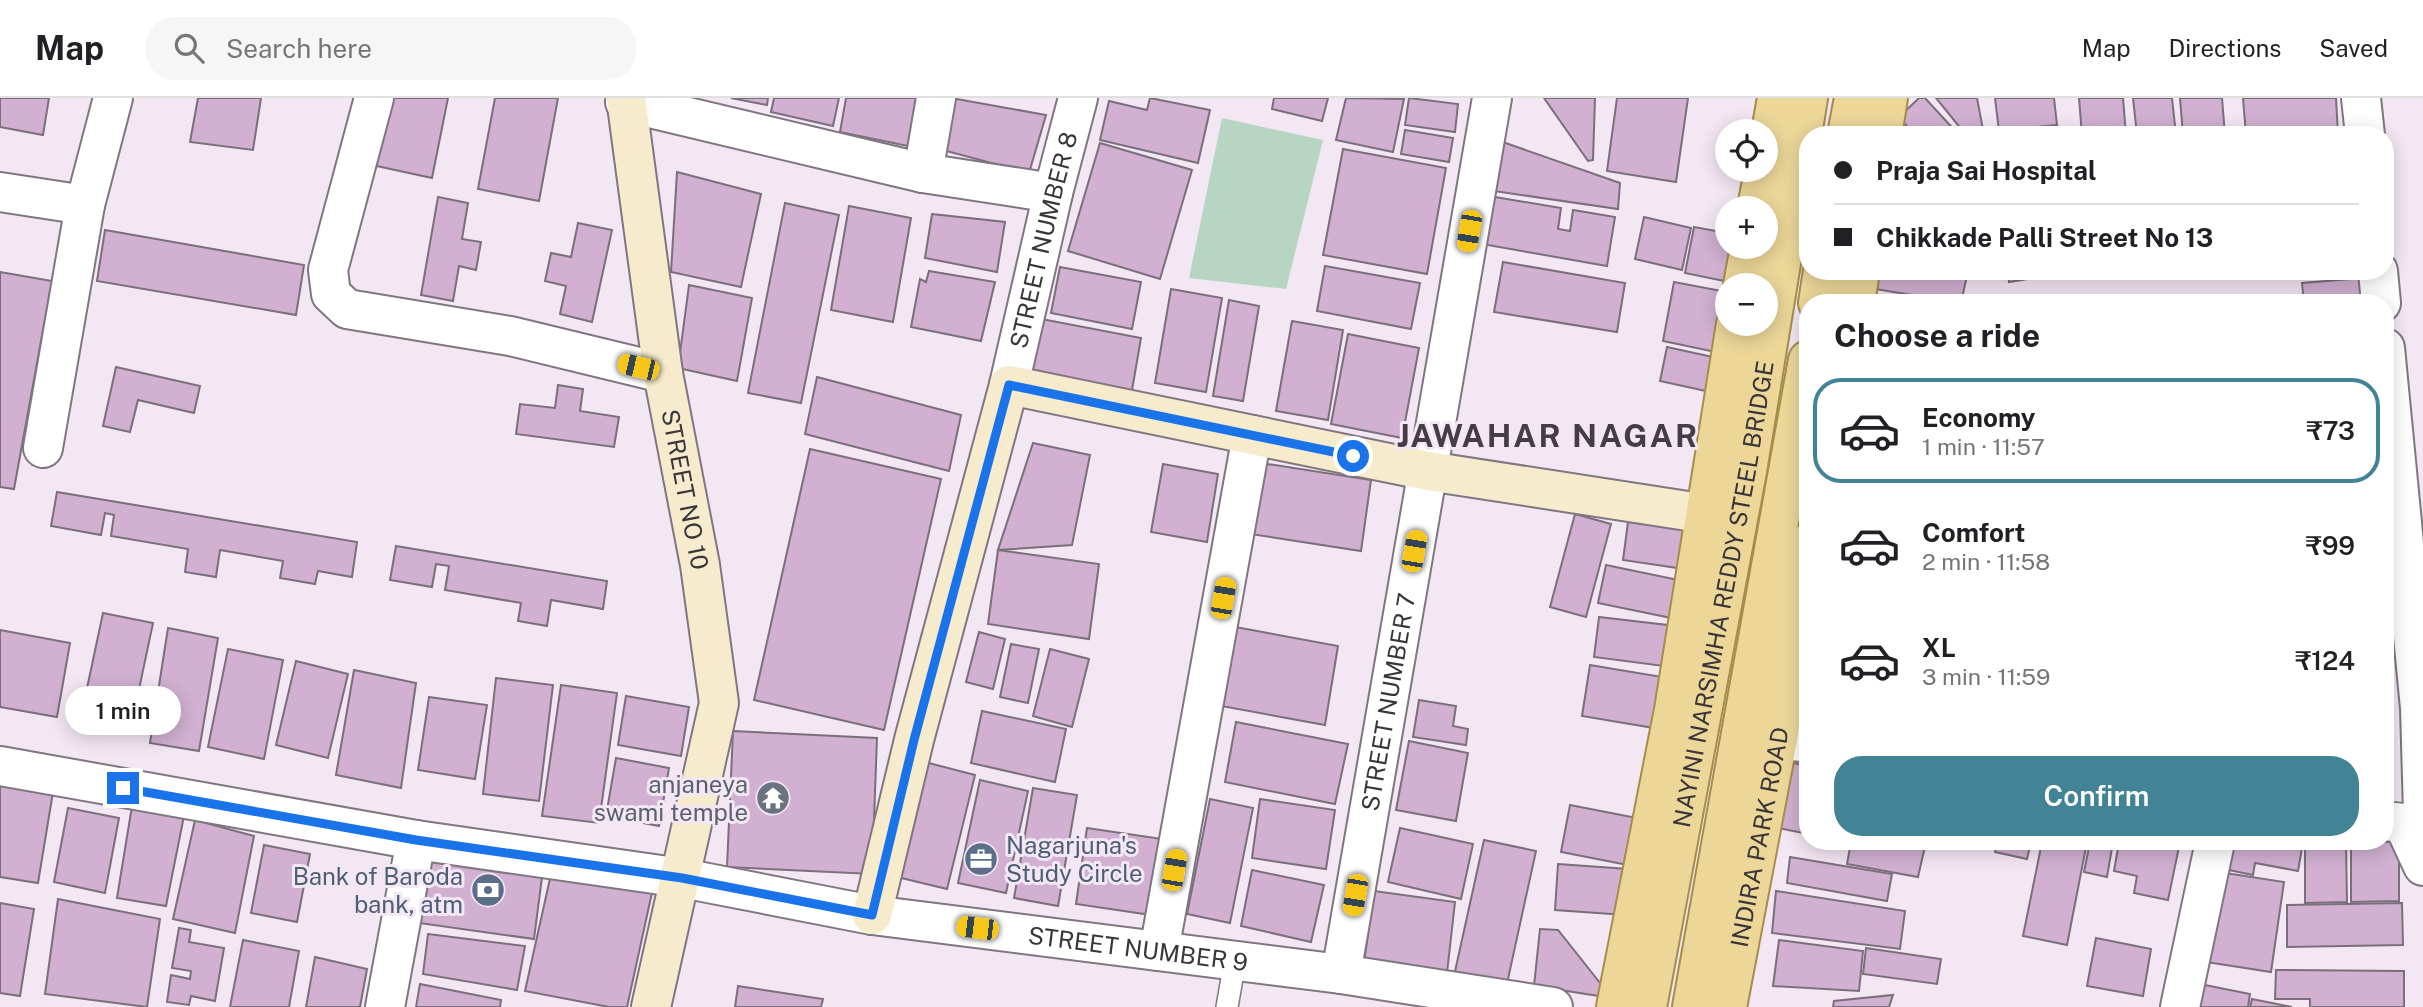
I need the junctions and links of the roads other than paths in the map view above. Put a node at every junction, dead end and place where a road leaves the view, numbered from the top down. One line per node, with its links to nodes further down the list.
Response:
1 (113, 98): 21 (street)
2 (374, 98): 23 (street)
3 (936, 98): 18 (street)
4 (1078, 98): 20 (street, STREET NUMBER 8)
5 (1492, 98): 28 (street, STREET NUMBER 7)
6 (1777, 98): 12 (main road)
7 (1808, 98): 13 (main road, NAYINI NARSIMHA REDDY STEEL BRIDGE)
8 (1854, 98): 14 (main road)
9 (1888, 98): 15 (main road)
10 (2361, 98): 16 (street)
11 (626, 100): 18 (street); 23 (street, STREET NO 10)
12 (1773, 119)
13 (1803, 126)
14 (1849, 126)
15 (1883, 126)
16 (2364, 126)
17 (1799, 153): 51 (main road, NAYINI NARSIMHA REDDY STEEL BRIDGE)
18 (923, 173): 20 (street)
19 (0, 192): 21 (street)
20 (1053, 192): 24 (street, STREET NUMBER 8)
21 (85, 205): 27 (street)
22 (1734, 336): 30 (main road)
23 (663, 373): 40 (street, STREET NO 10)
24 (1009, 385): 26 (street); 41 (street)
25 (1799, 410): 52 (main road, NAYINI NARSIMHA REDDY STEEL BRIDGE)
26 (1252, 435): 28 (street); 42 (street)
27 (43, 448)
28 (1428, 471): 30 (street); 44 (street, STREET NUMBER 7)
29 (2394, 510): 32 (street)
30 (1707, 514): 50 (main road)
31 (1799, 662): 33 (main road, INDIRA PARK ROAD)
32 (2421, 708): 35 (street)
33 (1793, 741): 53 (main road, INDIRA PARK ROAD)
34 (0, 766): 37 (street, STREET NUMBER 9)
35 (2423, 814)
36 (2394, 822): 39 (street)
37 (416, 840): 40 (street, STREET NUMBER 9); 46 (street)
38 (2213, 850): 54 (street)
39 (2423, 866)
40 (682, 878): 41 (street, STREET NUMBER 9); 47 (street, STREET NO 10)
41 (872, 915): 42 (street, STREET NUMBER 9)
42 (1159, 951): 43 (street, STREET NUMBER 9)
43 (1235, 961): 44 (street, STREET NUMBER 9); 48 (lane)
44 (1341, 974): 45 (street, STREET NUMBER 9)
45 (1446, 998): 49 (street, STREET NUMBER 9)
46 (385, 1007)
47 (651, 1007)
48 (1227, 1007)
49 (1553, 1007)
50 (1616, 1007)
51 (1647, 1007)
52 (1692, 1007)
53 (1727, 1007)
54 (2180, 1007)

